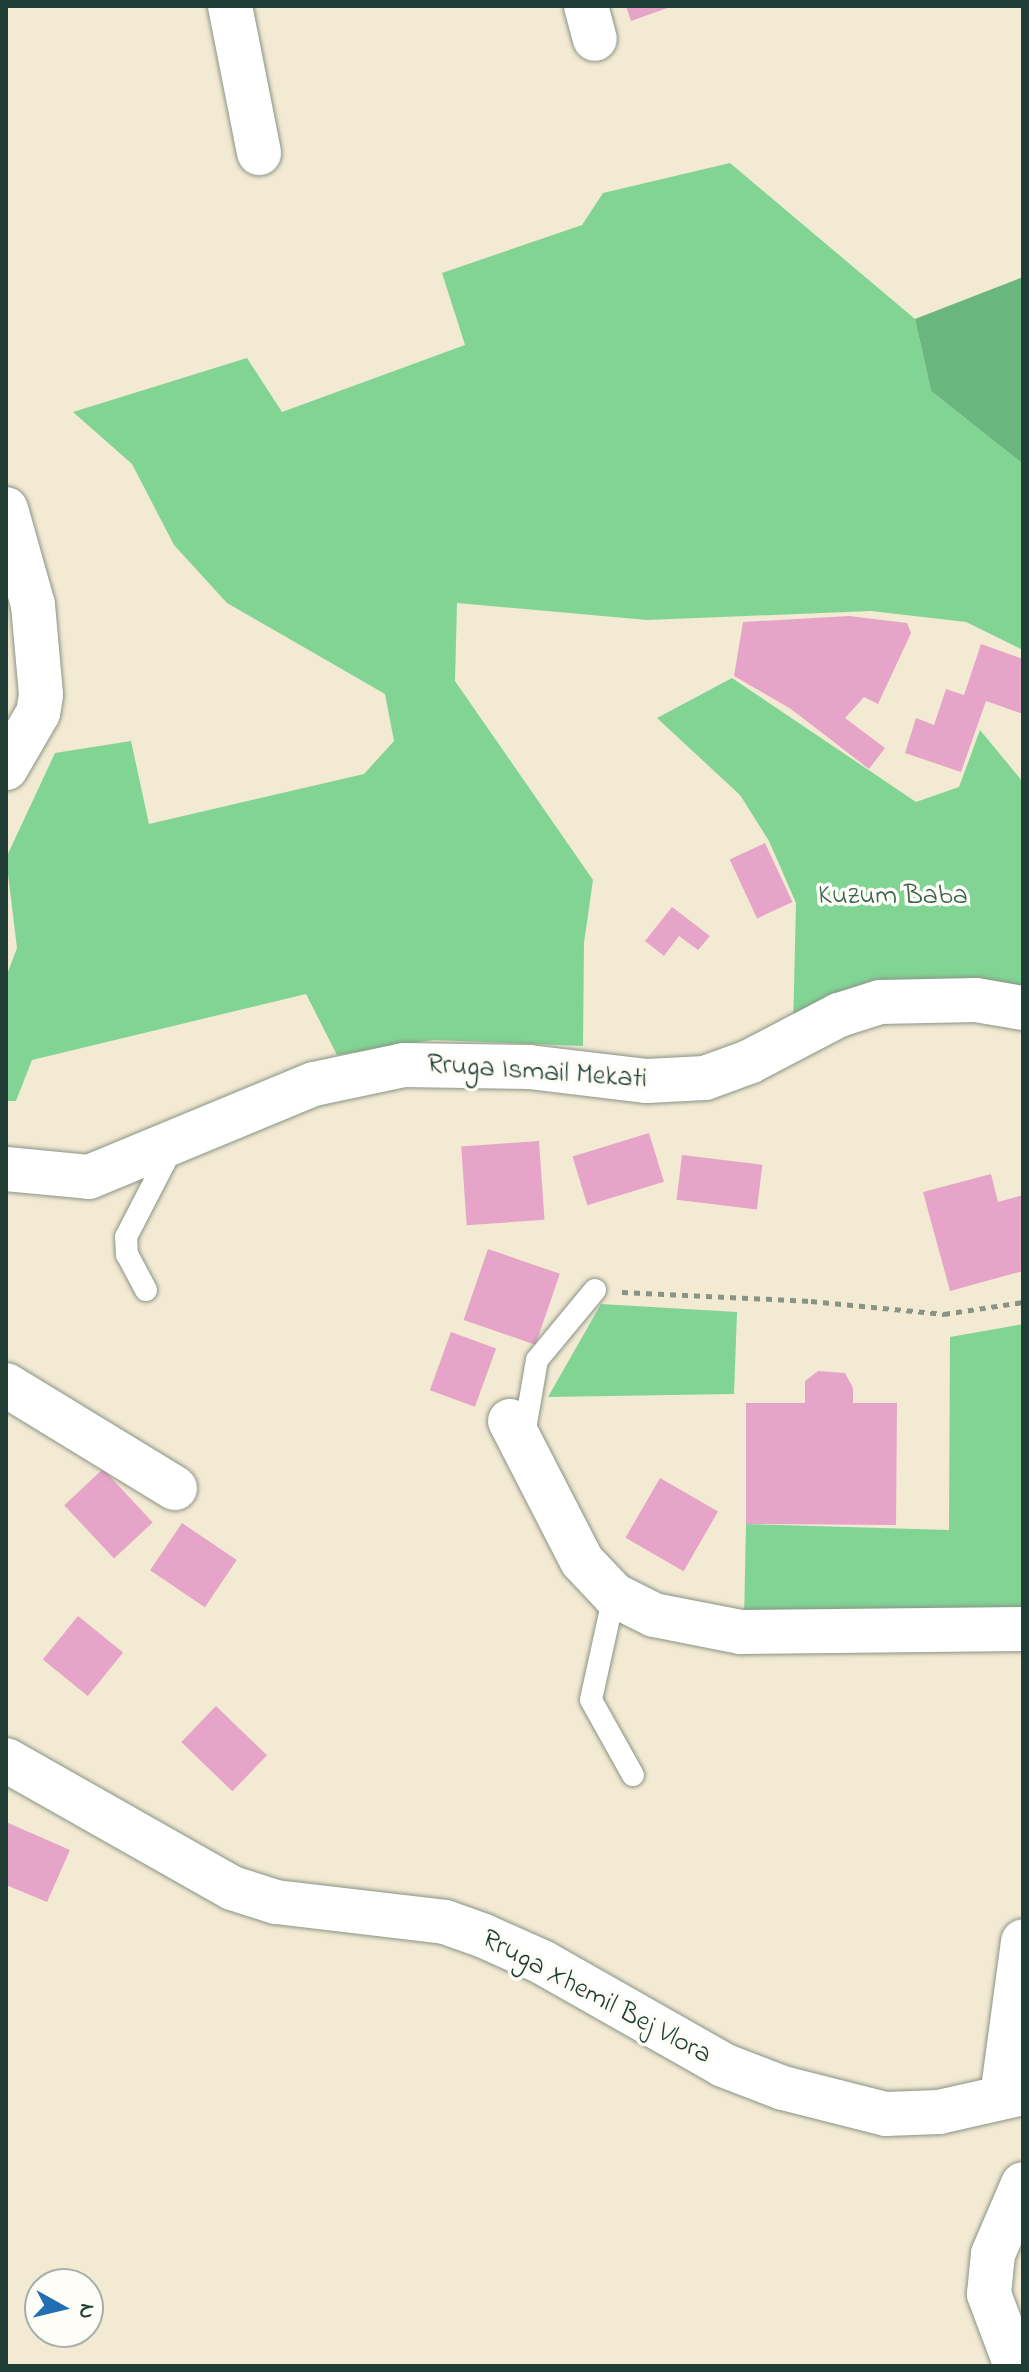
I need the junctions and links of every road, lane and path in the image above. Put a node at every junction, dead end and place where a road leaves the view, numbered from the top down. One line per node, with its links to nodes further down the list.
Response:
1 (230, 6): 2 (street)
2 (259, 153)
3 (6, 509): 4 (street)
4 (6, 768)
5 (1023, 1008): 6 (street, Rruga Ismail Mekati)
6 (178, 1136): 7 (street, Rruga Ismail Mekati); 8 (lane)
7 (6, 1169)
8 (146, 1290)
9 (595, 1290): 10 (path); 12 (lane)
10 (1023, 1302)
11 (6, 1385): 13 (street)
12 (517, 1434): 14 (street)
13 (175, 1488)
14 (614, 1595): 15 (street); 17 (lane)
15 (1023, 1629)
16 (6, 1760): 19 (street, Rruga Xhemil Bej Vlora)
17 (633, 1775)
18 (1023, 1941): 19 (street)
19 (1013, 2095)
20 (1023, 2184): 21 (street)
21 (1016, 2366)

